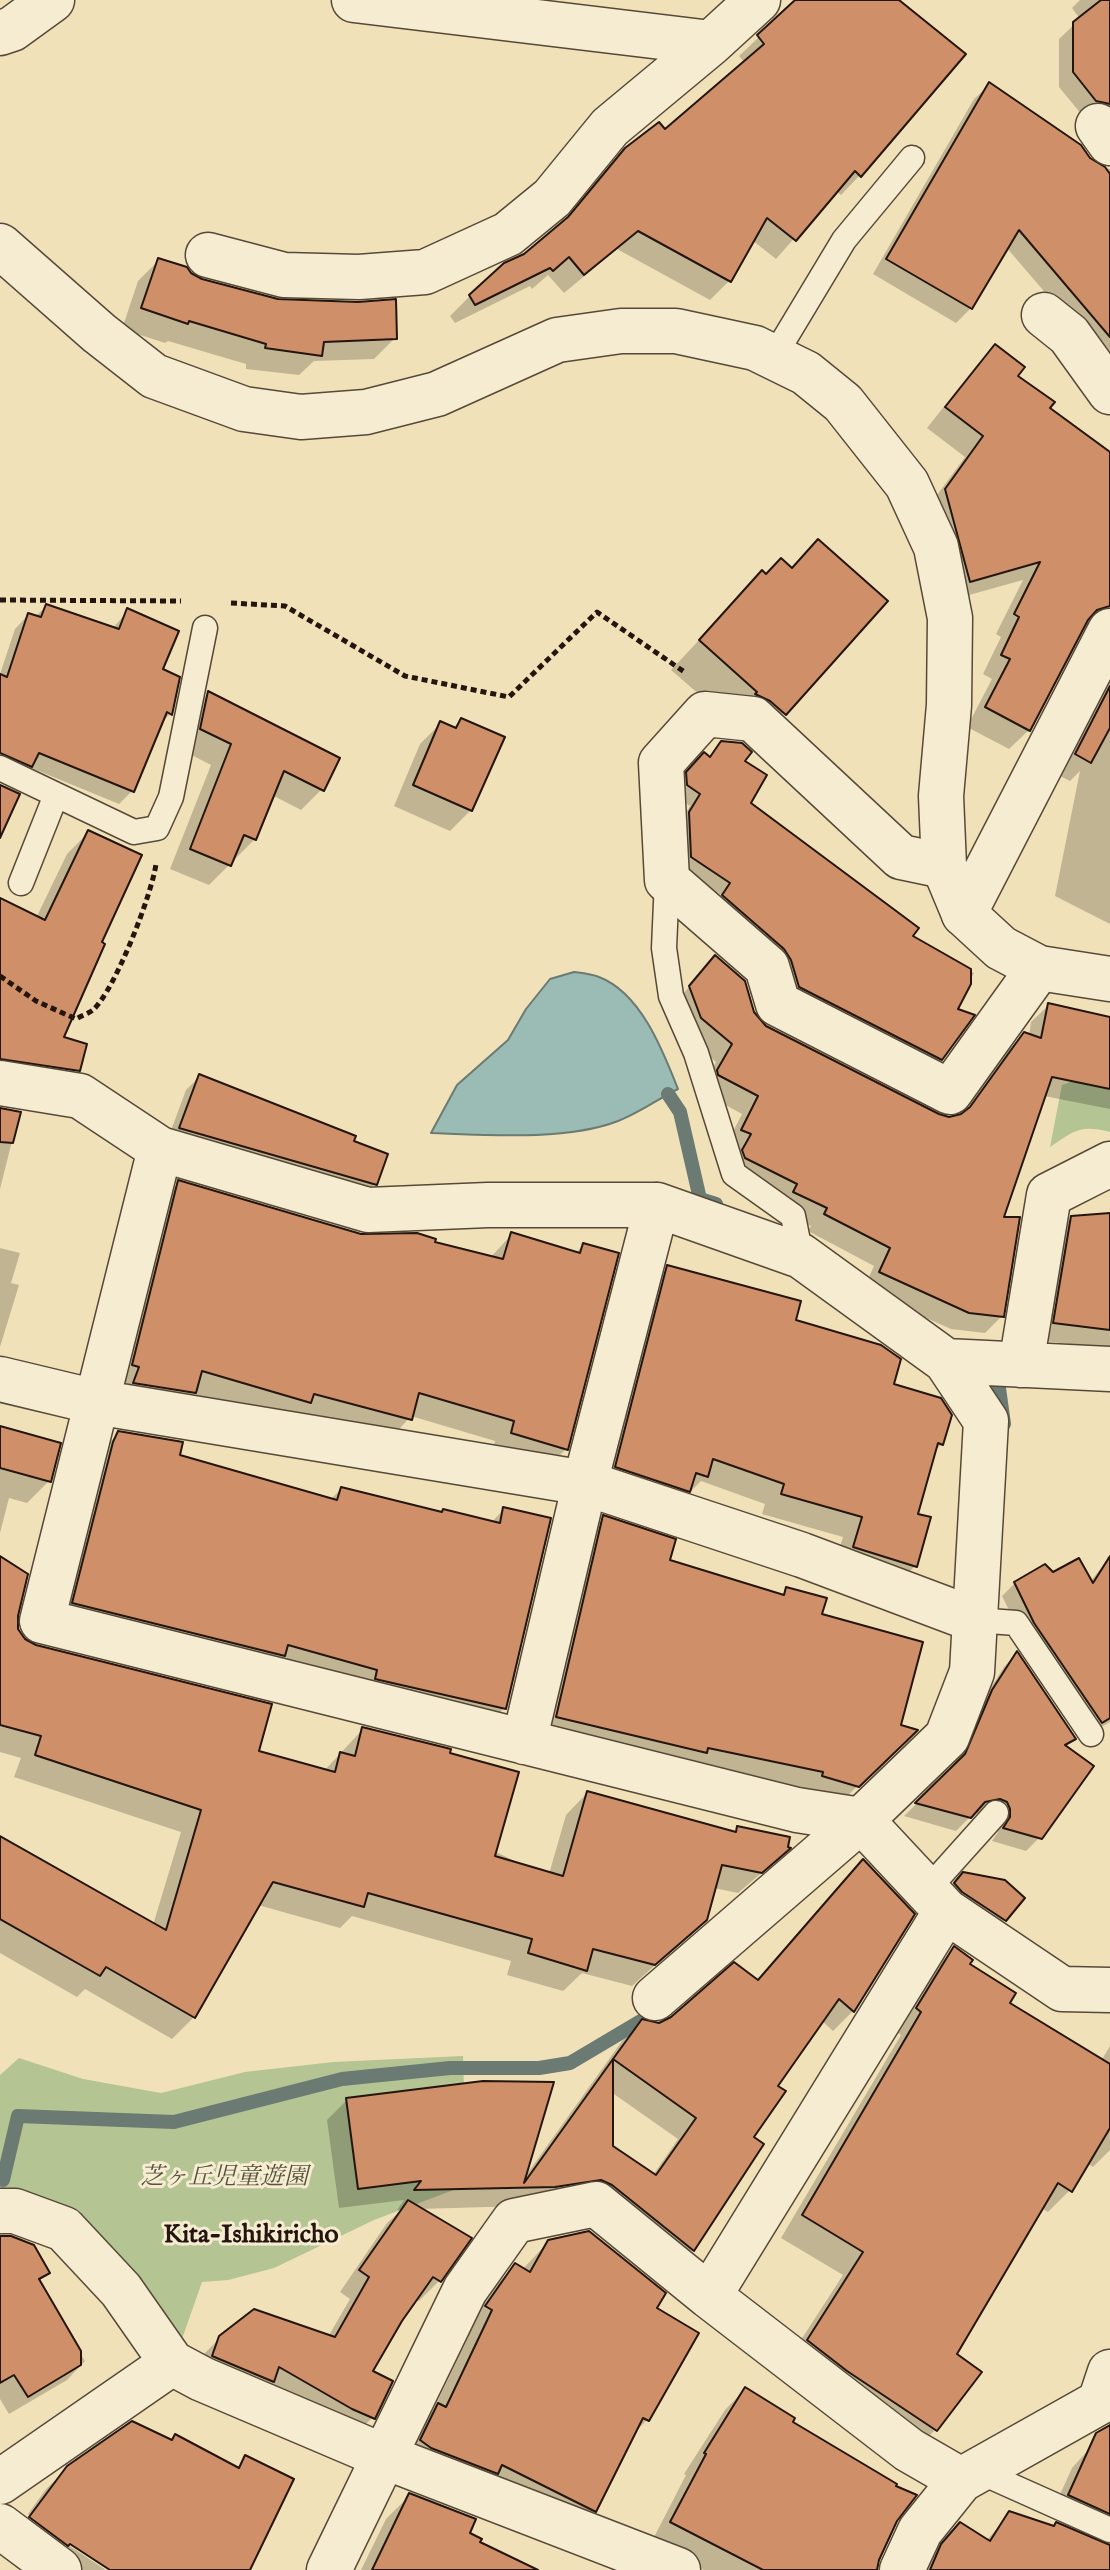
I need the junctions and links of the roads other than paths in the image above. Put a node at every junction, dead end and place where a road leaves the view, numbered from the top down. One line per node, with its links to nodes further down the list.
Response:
1 (52, 0): 4 (street)
2 (354, 0): 5 (street)
3 (758, 0): 5 (street)
4 (0, 33)
5 (711, 43): 8 (street)
6 (912, 158): 10 (lane)
7 (0, 246): 10 (street)
8 (208, 255)
9 (1044, 315): 11 (street)
10 (773, 358): 16 (street)
11 (1110, 392)
12 (205, 628): 15 (lane)
13 (1110, 631): 19 (street)
14 (0, 768): 15 (lane)
15 (56, 795): 18 (lane)
16 (944, 866): 17 (street); 19 (street)
17 (667, 880): 20 (street); 26 (lane)
18 (21, 883)
19 (964, 914): 20 (street)
20 (1039, 968): 21 (street)
21 (1110, 979)
22 (0, 1083): 23 (street)
23 (160, 1149): 25 (street); 31 (street)
24 (1110, 1164): 28 (street)
25 (657, 1205): 26 (street); 32 (street)
26 (801, 1256): 27 (street)
27 (946, 1361): 28 (street); 33 (street)
28 (1021, 1365): 29 (street)
29 (1110, 1369)
30 (0, 1379): 31 (street)
31 (96, 1402): 32 (street); 35 (street)
32 (585, 1483): 33 (street); 35 (street)
33 (995, 1622): 34 (lane); 37 (street)
34 (1091, 1734)
35 (524, 1742): 37 (street)
36 (996, 1813): 38 (lane)
37 (861, 1820): 38 (street); 40 (street)
38 (936, 1900): 39 (street); 42 (street)
39 (1110, 1990)
40 (655, 1998)
41 (0, 2211): 43 (street)
42 (709, 2296): 45 (street); 46 (street)
43 (172, 2363): 45 (street); 47 (street)
44 (1110, 2372): 46 (street)
45 (383, 2456): 51 (street); 52 (street)
46 (969, 2476): 49 (lane); 53 (street)
47 (0, 2482)
48 (0, 2526): 50 (street)
49 (1110, 2530)
50 (59, 2570)
51 (329, 2570)
52 (678, 2570)
53 (902, 2570)

